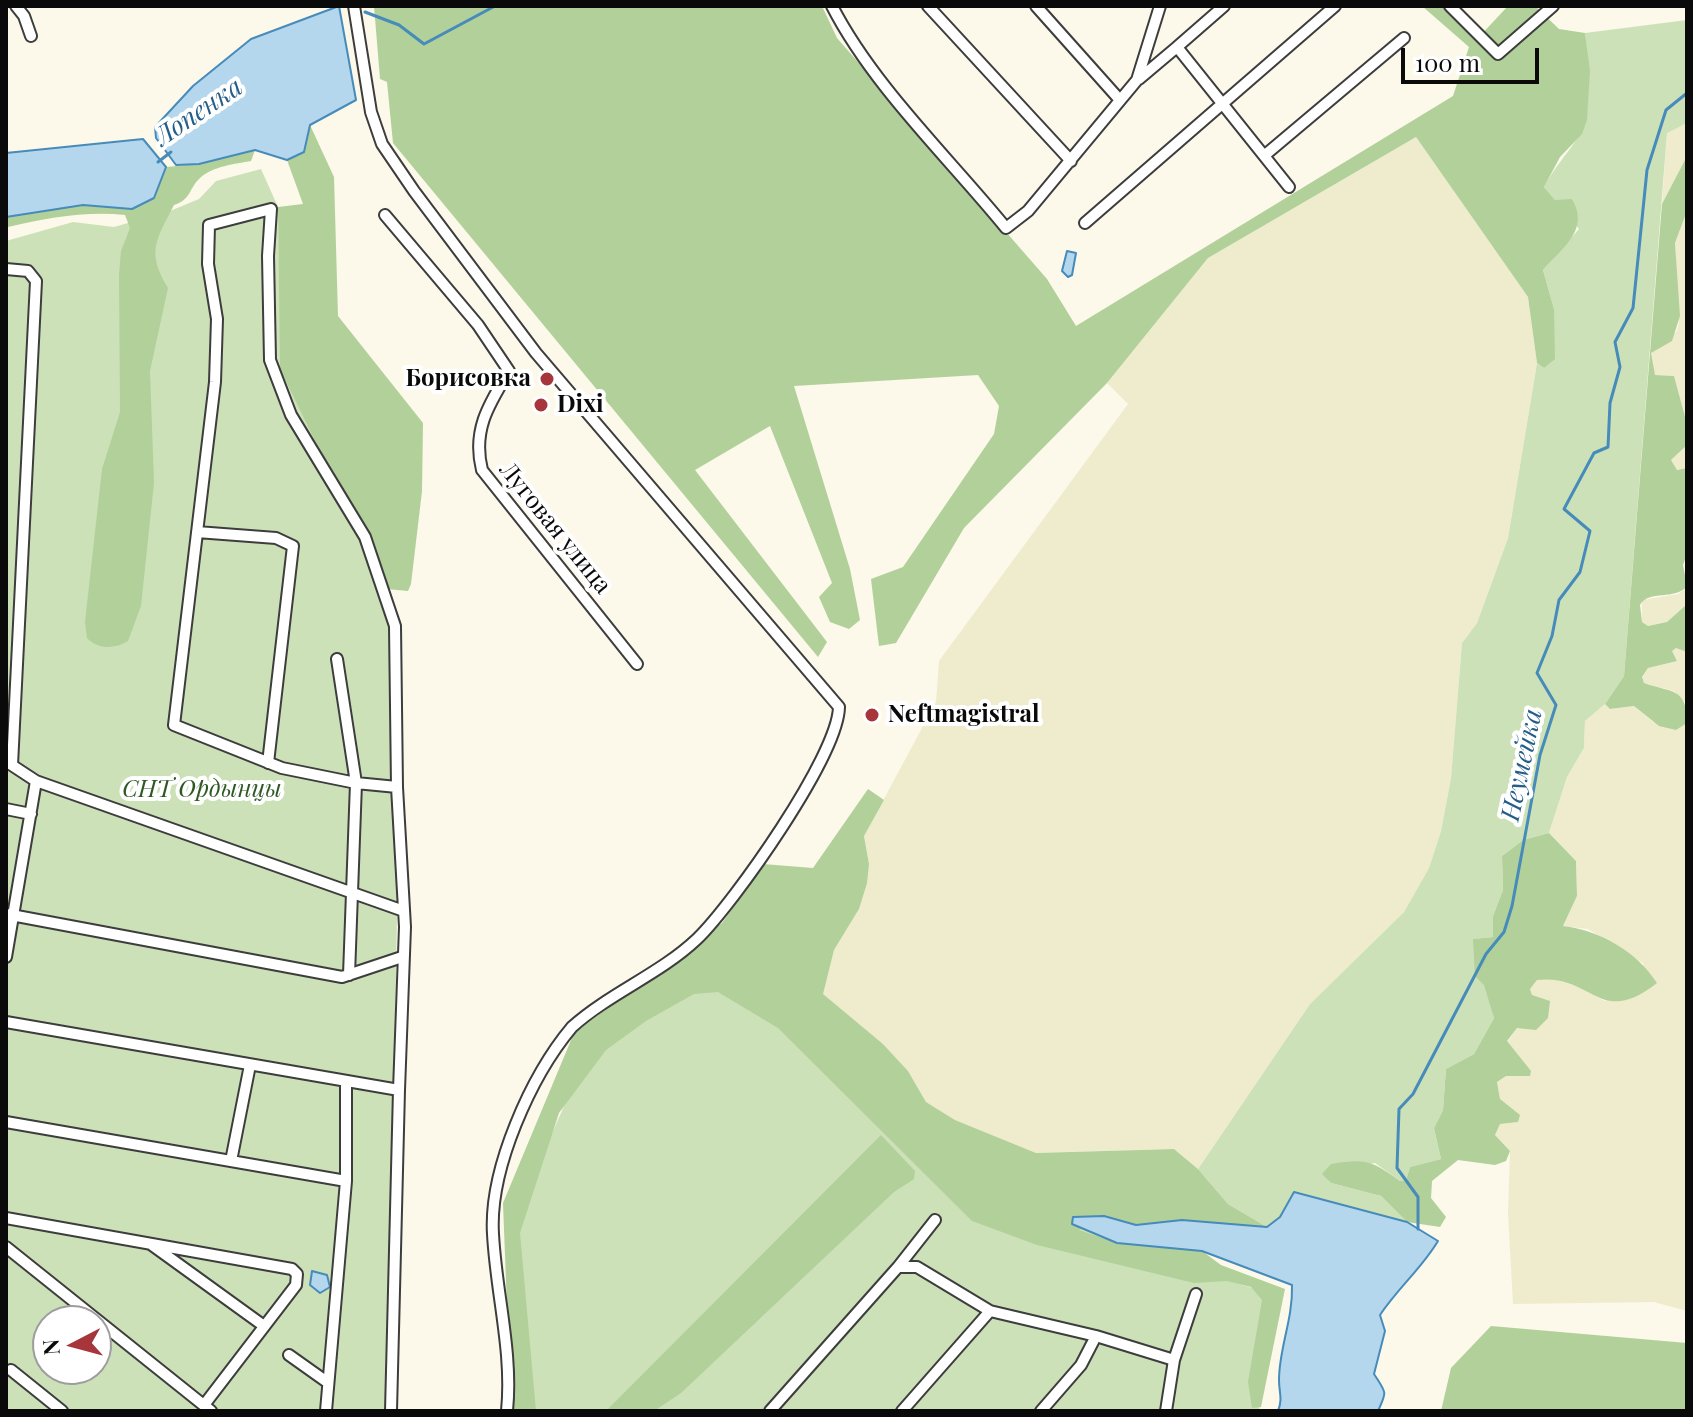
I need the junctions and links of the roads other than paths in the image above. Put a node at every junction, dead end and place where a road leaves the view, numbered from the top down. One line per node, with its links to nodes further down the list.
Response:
1 (16, 6): 11 (street)
2 (354, 6): 63 (street)
3 (832, 6): 18 (street)
4 (928, 6): 18 (street)
5 (1036, 6): 15 (street)
6 (1224, 6): 13 (street)
7 (1335, 6): 16 (street)
8 (1450, 6): 9 (street)
9 (1553, 6)
10 (1155, 9): 14 (street)
11 (31, 36)
12 (1404, 38): 17 (street)
13 (1177, 47): 14 (street); 16 (street)
14 (1137, 80): 15 (street)
15 (1119, 99): 18 (street)
16 (1226, 104): 17 (street); 21 (street)
17 (1265, 155): 19 (street)
18 (1071, 161)
19 (1289, 187)
20 (385, 215): 25 (street, Луговая улица)
21 (1085, 223)
22 (6, 269): 26 (street)
23 (197, 532): 27 (street); 27 (street); 30 (street)
24 (337, 659): 29 (street)
25 (637, 664)
26 (9, 763): 28 (street)
27 (268, 763): 29 (street)
28 (36, 781): 32 (street); 33 (street)
29 (356, 783): 30 (street); 33 (street)
30 (397, 787): 34 (street)
31 (6, 809): 32 (street)
32 (31, 814): 35 (street)
33 (351, 894): 34 (street); 38 (street)
34 (401, 910): 37 (street)
35 (9, 915): 36 (street); 38 (street)
36 (6, 957)
37 (402, 957): 38 (street); 42 (street)
38 (349, 975)
39 (6, 1022): 40 (street)
40 (250, 1065): 41 (street); 44 (street)
41 (346, 1082): 42 (street); 45 (street)
42 (399, 1090): 62 (street)
43 (6, 1122): 44 (street)
44 (231, 1161): 45 (street)
45 (346, 1181): 58 (street)
46 (6, 1218): 48 (street)
47 (935, 1220): 50 (street)
48 (149, 1243): 53 (street); 53 (street)
49 (6, 1247): 59 (street)
50 (898, 1267): 52 (street); 64 (street)
51 (1196, 1294): 56 (street)
52 (990, 1311): 54 (street); 65 (street)
53 (264, 1326): 59 (street)
54 (1096, 1336): 56 (street); 66 (street)
55 (289, 1355): 58 (street)
56 (1174, 1360): 67 (street)
57 (11, 1370): 60 (street)
58 (327, 1382): 61 (street)
59 (207, 1408)
60 (62, 1411)
61 (326, 1411)
62 (391, 1411)
63 (507, 1411)
64 (770, 1411)
65 (902, 1411)
66 (1041, 1411)
67 (1166, 1411)

